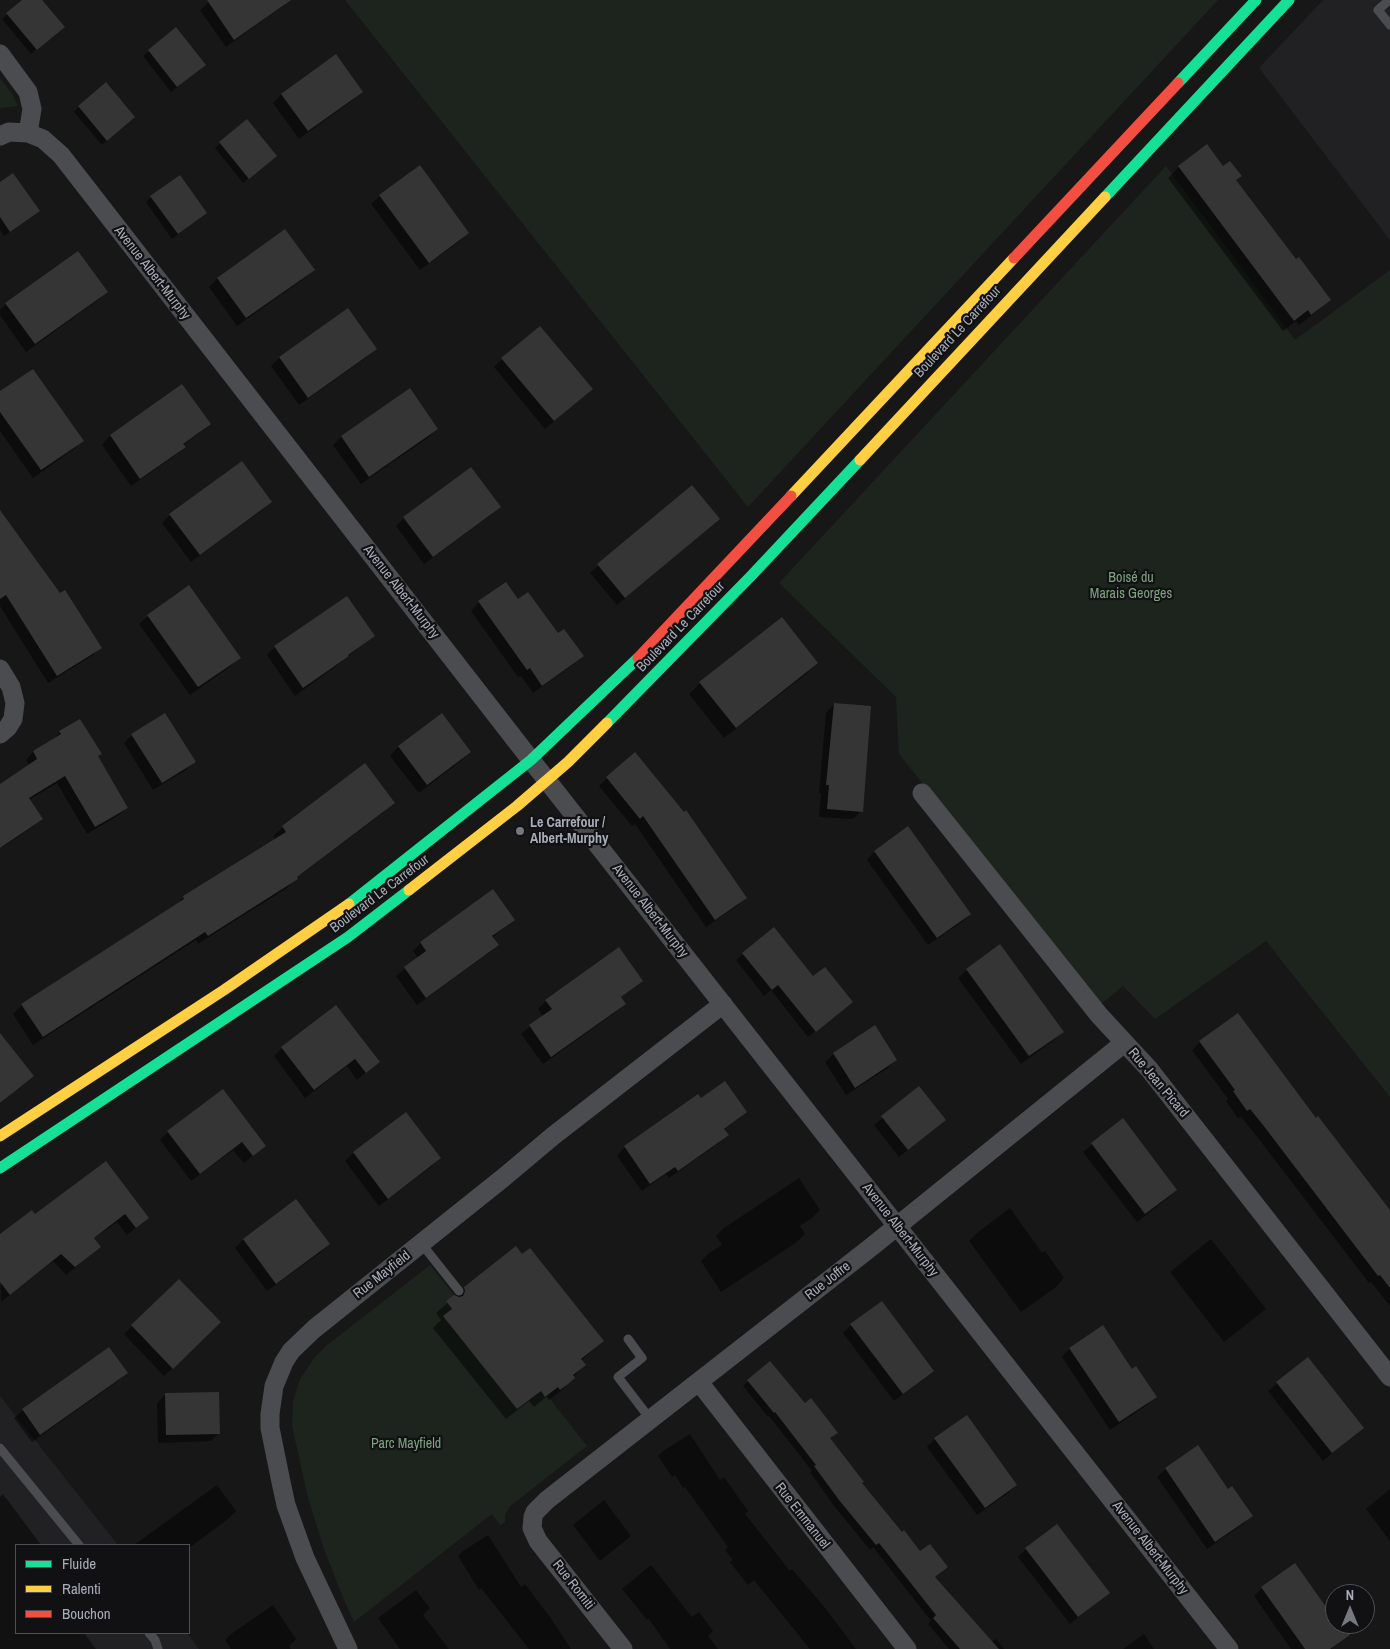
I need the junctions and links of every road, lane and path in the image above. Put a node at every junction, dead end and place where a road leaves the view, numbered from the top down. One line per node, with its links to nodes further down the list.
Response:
1 (1256, 0): 8 (street, Boulevard Le Carrefour)
2 (1289, 0): 8 (street, Boulevard Le Carrefour)
3 (1389, 0): 4 (lane)
4 (1390, 25)
5 (0, 54): 6 (street)
6 (28, 133): 7 (street); 11 (street, Avenue Albert-Murphy)
7 (0, 136)
8 (1048, 239): 11 (street, Boulevard Le Carrefour); 12 (street, Boulevard Le Carrefour)
9 (0, 669): 10 (street)
10 (0, 734)
11 (531, 760): 12 (street, Avenue Albert-Murphy); 16 (street, Boulevard Le Carrefour)
12 (547, 780): 14 (street, Avenue Albert-Murphy); 17 (street, Boulevard Le Carrefour)
13 (922, 793): 15 (street, Rue Jean Picard)
14 (723, 1004): 18 (street, Avenue Albert-Murphy); 19 (street, Rue Mayfield)
15 (1124, 1043): 18 (street, Rue Joffre); 22 (street, Rue Jean Picard)
16 (0, 1136)
17 (0, 1168)
18 (898, 1225): 23 (street, Rue Joffre); 33 (street, Avenue Albert-Murphy)
19 (421, 1243): 20 (lane); 30 (street, Rue Mayfield)
20 (459, 1291)
21 (628, 1339): 24 (lane)
22 (1390, 1376)
23 (699, 1382): 24 (street, Rue Joffre); 32 (street, Rue Emmanuel)
24 (651, 1420): 26 (street, Rue Joffre)
25 (0, 1448): 27 (lane)
26 (533, 1517): 31 (street, Rue Romiti)
27 (78, 1544)
28 (150, 1634): 29 (lane)
29 (158, 1649)
30 (348, 1649)
31 (623, 1649)
32 (906, 1649)
33 (1229, 1649)

